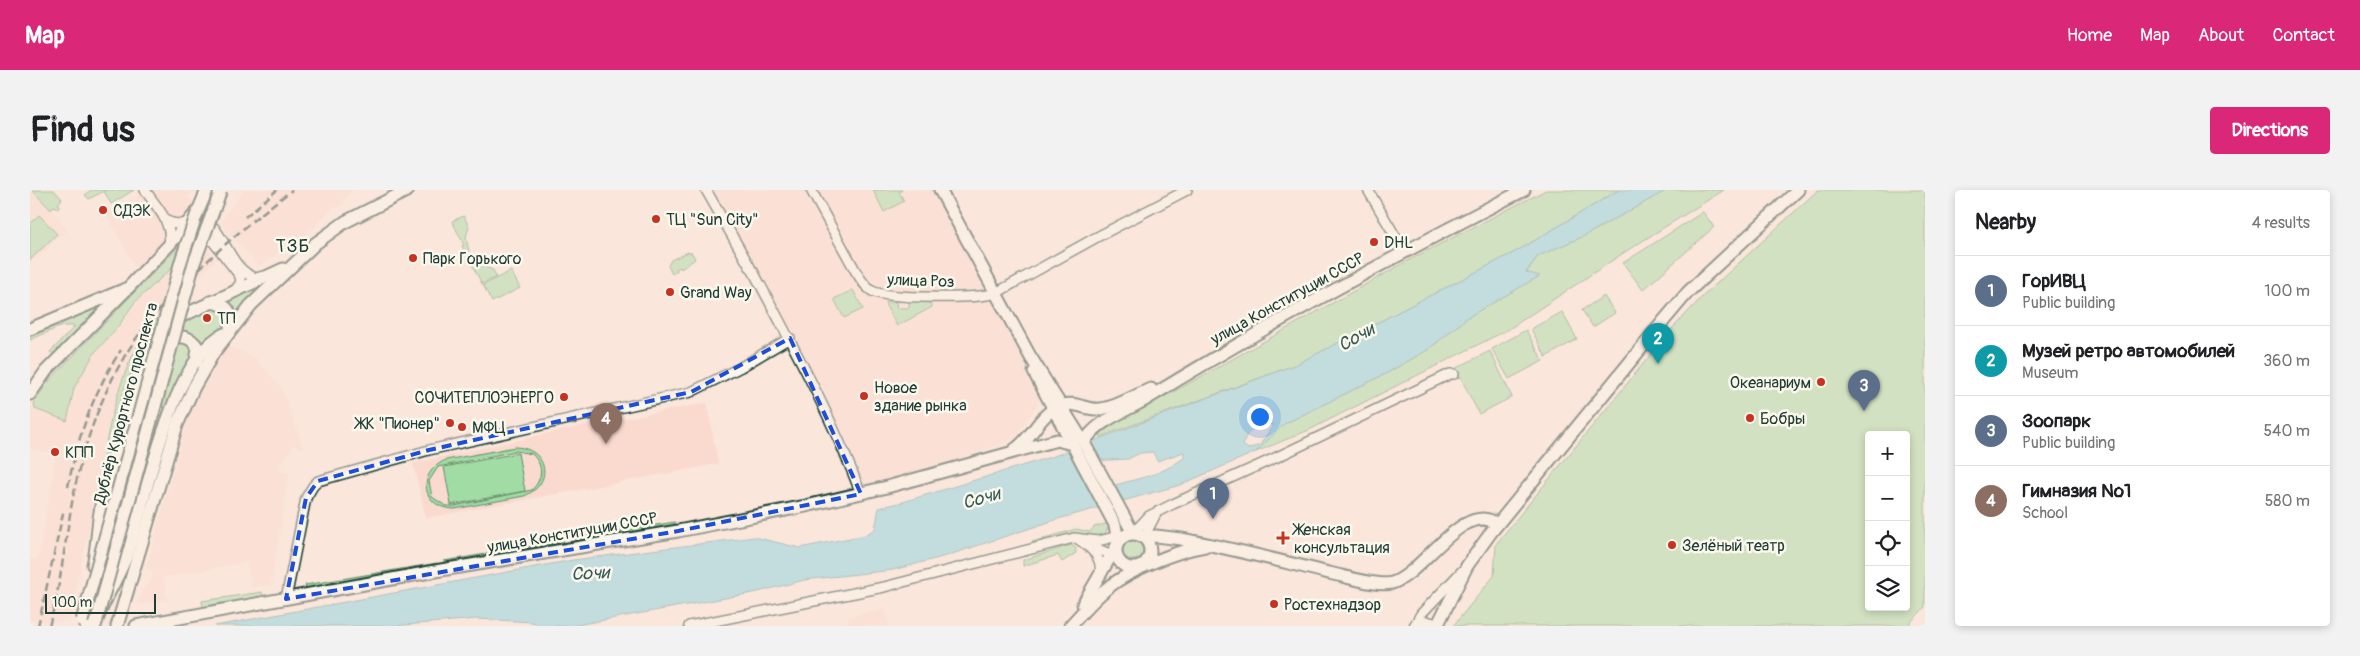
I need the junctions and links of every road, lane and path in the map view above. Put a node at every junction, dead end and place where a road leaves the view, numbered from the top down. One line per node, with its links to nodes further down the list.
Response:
1 (145, 190): 16 (street)
2 (207, 190): 48 (main road, Дублёр Курортного проспекта, bridge)
3 (215, 190): 13 (main road)
4 (221, 190): 47 (main road, Дублёр Курортного проспекта, bridge)
5 (408, 190): 19 (main road)
6 (706, 190): 27 (street)
7 (811, 190): 21 (street, улица Роз)
8 (940, 190): 21 (main road)
9 (1187, 190): 21 (street)
10 (1368, 190): 18 (street)
11 (1524, 190): 18 (main road, улица Конституции СССР)
12 (1798, 190): 38 (main road)
13 (206, 202): 14 (main road); 15 (street)
14 (193, 218): 15 (street); 16 (street); 17 (main road); 22 (street)
15 (207, 220): 19 (street)
16 (167, 221): 17 (street)
17 (169, 245): 20 (main road)
18 (1404, 252): 31 (main road, улица Конституции СССР)
19 (291, 265): 22 (main road); 26 (main road)
20 (128, 288): 25 (main road); 32 (main road)
21 (996, 293): 33 (main road)
22 (232, 294): 23 (main road)
23 (210, 302): 24 (main road); 26 (main road)
24 (173, 322): 28 (main road); 48 (main road, bridge)
25 (30, 328)
26 (230, 331): 29 (main road); 50 (main road)
27 (790, 338): 36 (street); 46 (street)
28 (164, 352): 29 (main road); 48 (main road)
29 (196, 362): 47 (main road, bridge)
30 (1454, 374): 41 (street)
31 (1174, 381): 33 (main road); 34 (main road)
32 (30, 394)
33 (1057, 407): 34 (main road); 35 (main road)
34 (1076, 445): 35 (main road, улица Конституции СССР); 37 (main road)
35 (1009, 453): 36 (main road, улица Конституции СССР)
36 (861, 494): 46 (main road, улица Конституции СССР)
37 (1115, 517): 40 (street); 41 (main road)
38 (1497, 524): 42 (main road); 44 (main road)
39 (1076, 538): 40 (street); 41 (street); 45 (street); 52 (street)
40 (1104, 539): 41 (street)
41 (1123, 543): 42 (main road); 43 (main road); 43 (main road); 45 (main road)
42 (1209, 546): 43 (main road)
43 (1140, 566): 53 (main road)
44 (1467, 566): 49 (main road); 54 (street)
45 (1099, 576): 53 (main road)
46 (286, 598): 51 (main road, улица Конституции СССР)
47 (96, 623)
48 (83, 624)
49 (1438, 625): 54 (street)
50 (117, 626)
51 (136, 626)
52 (689, 626)
53 (1070, 626)
54 (1415, 626)

